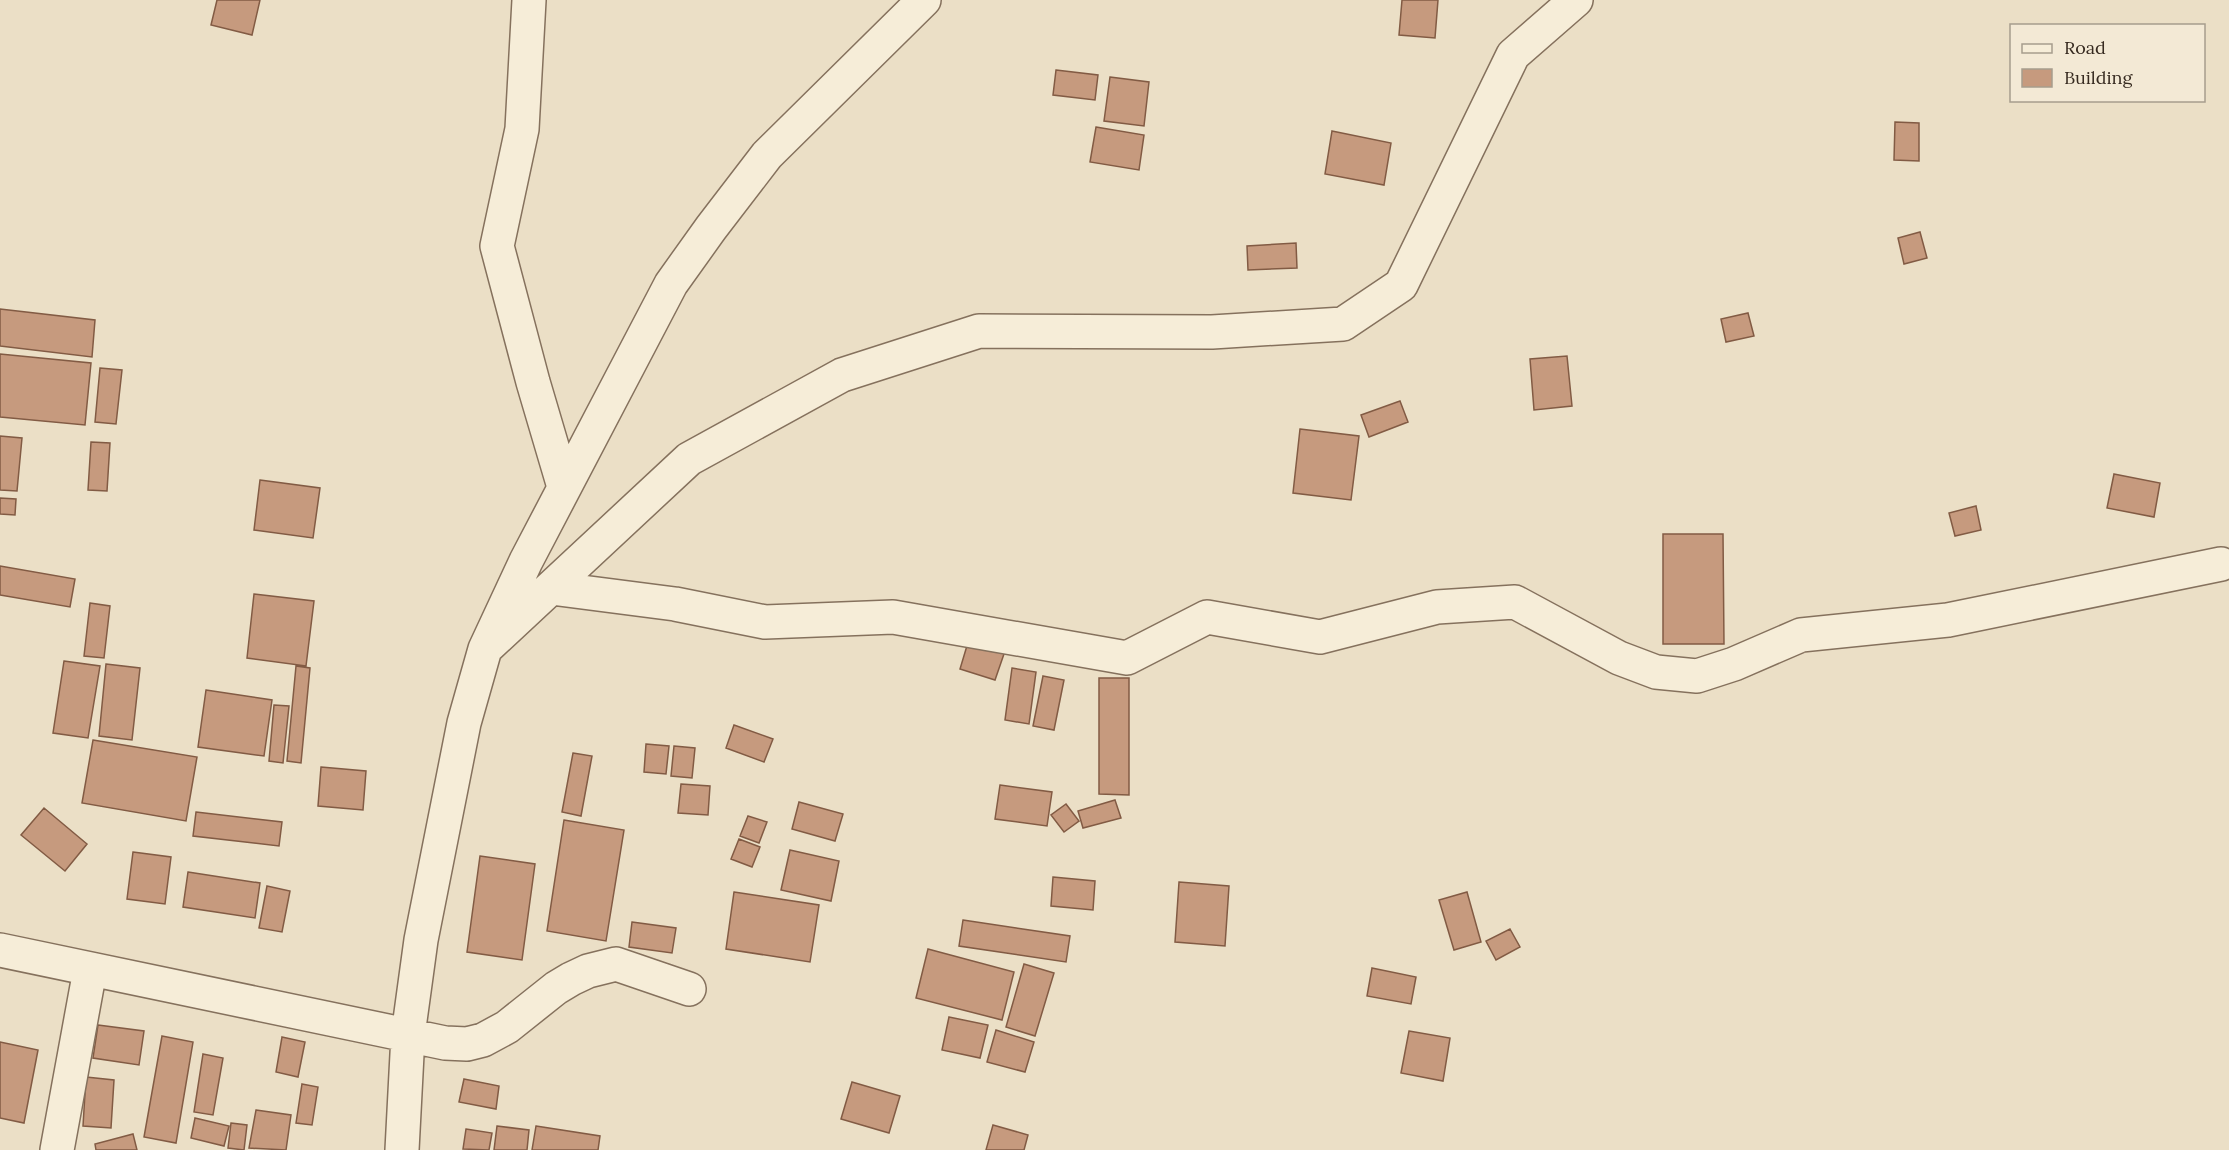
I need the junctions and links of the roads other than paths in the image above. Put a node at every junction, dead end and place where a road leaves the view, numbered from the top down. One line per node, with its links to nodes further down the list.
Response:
1 (529, 0): 4 (street)
2 (924, 0): 4 (street)
3 (1576, 0): 6 (street)
4 (564, 488): 7 (street)
5 (2221, 564): 6 (street)
6 (551, 588): 7 (street)
7 (485, 649): 11 (street)
8 (0, 950): 9 (street)
9 (90, 970): 11 (street); 12 (street)
10 (689, 989): 11 (street)
11 (408, 1035): 13 (street)
12 (57, 1150)
13 (402, 1150)

